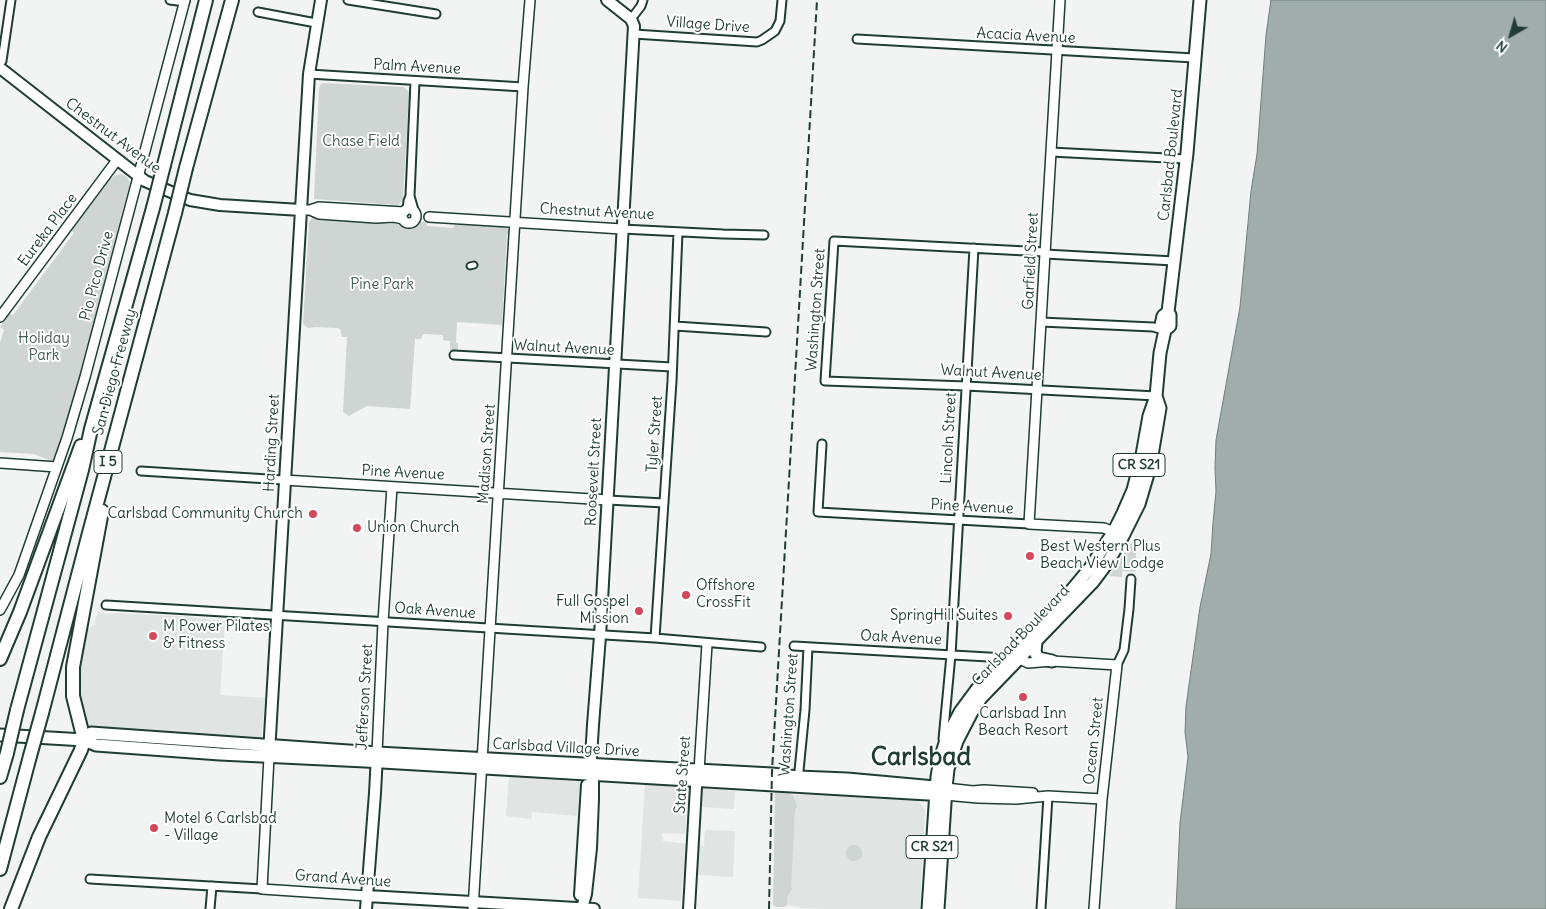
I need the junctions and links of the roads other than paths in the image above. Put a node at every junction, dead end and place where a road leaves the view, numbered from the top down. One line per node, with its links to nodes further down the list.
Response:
1 (11, 0): 22 (street)
2 (170, 0): 12 (street)
3 (206, 0): 54 (highway, San Diego Freeway / I 5, bridge)
4 (232, 0): 53 (highway, San Diego Freeway / I 5, bridge)
5 (320, 0): 17 (main road, Harding Street)
6 (348, 0): 15 (street)
7 (530, 0): 26 (street, Madison Street)
8 (643, 0): 16 (street)
9 (782, 0): 18 (street, Village Drive)
10 (1060, 0): 20 (street, Garfield Street)
11 (1200, 0): 21 (main road, Carlsbad Boulevard / CR S21)
12 (185, 1): 30 (street, Pio Pico Drive)
13 (612, 2): 16 (main road)
14 (258, 12): 17 (street)
15 (436, 14)
16 (631, 19): 18 (main road, Roosevelt Street)
17 (316, 23): 24 (main road, Harding Street)
18 (634, 34): 34 (main road, Roosevelt Street)
19 (857, 39): 20 (street, Acacia Avenue)
20 (1057, 51): 21 (street, Acacia Avenue); 27 (street, Garfield Street)
21 (1194, 58): 29 (main road, Carlsbad Boulevard / CR S21)
22 (0, 63)
23 (0, 68): 28 (main road, Chestnut Avenue)
24 (309, 74): 25 (street, Palm Avenue); 31 (main road, Harding Street)
25 (415, 80): 26 (street, Palm Avenue); 32 (street)
26 (523, 87): 33 (street, Madison Street)
27 (1051, 152): 29 (street); 38 (street, Garfield Street)
28 (117, 160): 30 (main road, Chestnut Avenue); 40 (street, Eureka Place)
29 (1186, 160): 39 (main road, Carlsbad Boulevard / CR S21)
30 (138, 176): 31 (main road, Chestnut Avenue); 57 (street, Pio Pico Drive)
31 (305, 210): 32 (street, Chestnut Avenue); 59 (main road, Harding Street)
32 (410, 214): 33 (street, Chestnut Avenue)
33 (515, 222): 34 (street, Chestnut Avenue); 46 (street, Madison Street)
34 (622, 229): 35 (street, Chestnut Avenue); 47 (main road, Roosevelt Street)
35 (678, 232): 36 (street, Chestnut Avenue); 42 (street, Tyler Street)
36 (764, 234)
37 (974, 248): 38 (street); 49 (street, Washington Street); 50 (street, Lincoln Street)
38 (1045, 253): 39 (street); 41 (street, Garfield Street)
39 (1174, 261): 43 (main road, Carlsbad Boulevard / CR S21)
40 (0, 317)
41 (1041, 322): 43 (street); 51 (street, Garfield Street)
42 (675, 326): 44 (street); 48 (street, Tyler Street)
43 (1165, 330): 52 (main road, Carlsbad Boulevard / CR S21)
44 (766, 332)
45 (454, 355): 46 (street, Walnut Avenue)
46 (507, 358): 47 (street, Walnut Avenue); 61 (street, Madison Street)
47 (614, 364): 48 (street, Walnut Avenue); 62 (main road, Roosevelt Street)
48 (672, 367): 63 (street, Tyler Street)
49 (825, 381): 50 (street, Walnut Avenue)
50 (966, 386): 51 (street, Walnut Avenue); 64 (street, Lincoln Street)
51 (1037, 389): 52 (street, Walnut Avenue); 65 (street, Garfield Street)
52 (1156, 396): 66 (main road, Carlsbad Boulevard / CR S21)
53 (120, 416): 91 (highway); 106 (highway, San Diego Freeway / I 5, bridge)
54 (91, 429): 84 (highway); 101 (highway, San Diego Freeway / I 5, bridge)
55 (822, 444): 64 (street, Pine Avenue)
56 (0, 463): 57 (street)
57 (57, 467): 68 (street, Pio Pico Drive)
58 (141, 471): 59 (street, Pine Avenue)
59 (284, 480): 60 (street, Pine Avenue); 71 (main road, Harding Street)
60 (392, 487): 61 (street, Pine Avenue); 72 (street, Jefferson Street)
61 (498, 493): 62 (street, Pine Avenue); 73 (street, Madison Street)
62 (608, 500): 63 (street, Pine Avenue); 75 (main road, Roosevelt Street)
63 (664, 503): 76 (street, Tyler Street)
64 (958, 520): 65 (street, Pine Avenue); 82 (street, Lincoln Street)
65 (1029, 524): 66 (street, Pine Avenue)
66 (1118, 534): 74 (main road, Carlsbad Boulevard / CR S21); 77 (main road, Carlsbad Boulevard / CR S21)
67 (1131, 579): 87 (street, Ocean Street)
68 (3, 600): 70 (street, Pio Pico Drive)
69 (106, 606): 71 (street, Oak Avenue)
70 (0, 610)
71 (276, 616): 72 (street, Oak Avenue); 96 (main road, Harding Street)
72 (383, 622): 73 (street, Oak Avenue); 97 (street, Jefferson Street)
73 (491, 629): 75 (street, Oak Avenue); 98 (street, Madison Street)
74 (1032, 630): 83 (main road, Carlsbad Boulevard / CR S21); 85 (main road)
75 (600, 636): 76 (street, Oak Avenue); 99 (main road, Roosevelt Street)
76 (655, 638): 78 (street, Oak Avenue)
77 (1036, 642): 85 (main road, Carlsbad Boulevard / CR S21); 86 (main road)
78 (707, 644): 80 (street, Oak Avenue); 100 (street, State Street)
79 (794, 646): 81 (street, Oak Avenue)
80 (761, 647)
81 (808, 647): 82 (street, Oak Avenue); 102 (street, Washington Street)
82 (951, 655): 83 (street, Oak Avenue); 94 (street, Lincoln Street)
83 (1006, 658): 88 (main road); 94 (main road, Carlsbad Boulevard / CR S21)
84 (0, 659)
85 (1020, 659): 86 (street); 88 (main road, Carlsbad Boulevard / CR S21)
86 (1052, 661): 87 (street)
87 (1116, 665): 105 (street, Ocean Street)
88 (990, 688): 103 (main road, Carlsbad Boulevard / CR S21)
89 (0, 735): 91 (main road, Carlsbad Village Drive)
90 (155, 738): 91 (main road, Carlsbad Village Drive); 92 (main road, Carlsbad Village Drive); 93 (main road)
91 (84, 740): 93 (main road, Carlsbad Village Drive); 112 (highway)
92 (176, 740): 95 (main road); 96 (main road, Carlsbad Village Drive)
93 (142, 748): 95 (main road, Carlsbad Village Drive)
94 (942, 749): 103 (main road, Carlsbad Boulevard / CR S21)
95 (161, 750): 96 (main road, Carlsbad Village Drive)
96 (269, 751): 97 (main road, Carlsbad Village Drive); 109 (street, Harding Street)
97 (377, 757): 98 (main road, Carlsbad Village Drive); 110 (main road, Jefferson Street)
98 (482, 763): 99 (main road, Carlsbad Village Drive); 111 (street, Madison Street)
99 (590, 769): 100 (main road, Carlsbad Village Drive); 115 (main road, Roosevelt Street)
100 (698, 775): 102 (main road, Carlsbad Village Drive); 117 (main road, State Street)
101 (0, 777)
102 (798, 782): 103 (main road, Carlsbad Village Drive)
103 (941, 791): 104 (street, Carlsbad Village Drive); 118 (main road, Carlsbad Boulevard / CR S21); 119 (main road, Carlsbad Boulevard / CR S21)
104 (1048, 796): 105 (street, Carlsbad Village Drive); 120 (street)
105 (1102, 799): 121 (street, Ocean Street)
106 (0, 868)
107 (90, 879): 108 (street, Grand Avenue)
108 (212, 886): 109 (street, Grand Avenue); 113 (street)
109 (262, 889): 110 (street, Grand Avenue)
110 (367, 896): 111 (main road, Grand Avenue); 114 (main road, Jefferson Street)
111 (473, 906): 115 (main road, Grand Avenue)
112 (11, 909)
113 (210, 909)
114 (366, 909)
115 (582, 909): 116 (main road, Grand Avenue)
116 (594, 909)
117 (689, 909)
118 (928, 909)
119 (938, 909)
120 (1041, 909)
121 (1094, 909)

